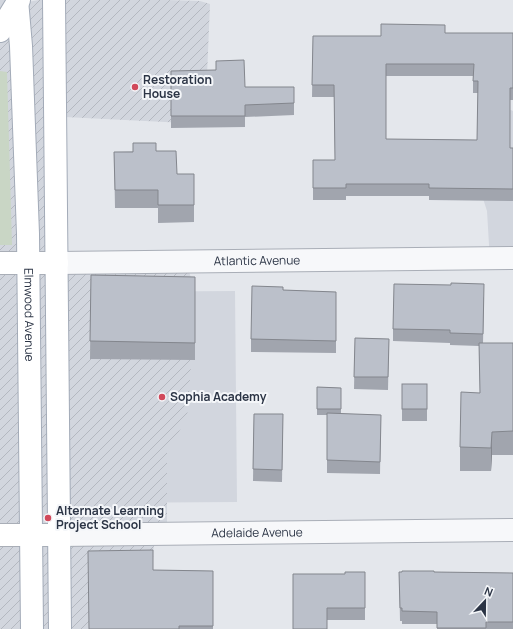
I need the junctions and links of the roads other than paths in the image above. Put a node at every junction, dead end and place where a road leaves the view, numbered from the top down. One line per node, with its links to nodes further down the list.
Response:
1 (54, 0): 6 (main road)
2 (18, 1): 3 (main road); 5 (main road, Elmwood Avenue)
3 (0, 31)
4 (513, 258): 6 (street, Atlantic Avenue)
5 (28, 263): 6 (main road, Atlantic Avenue); 7 (main road, Atlantic Avenue); 10 (main road, Elmwood Avenue)
6 (57, 263): 11 (main road)
7 (0, 264)
8 (513, 530): 11 (street, Adelaide Avenue)
9 (0, 535): 10 (main road, Adelaide Avenue)
10 (31, 535): 11 (main road, Adelaide Avenue); 12 (main road, Elmwood Avenue)
11 (59, 535): 13 (main road)
12 (32, 629)
13 (60, 629)

